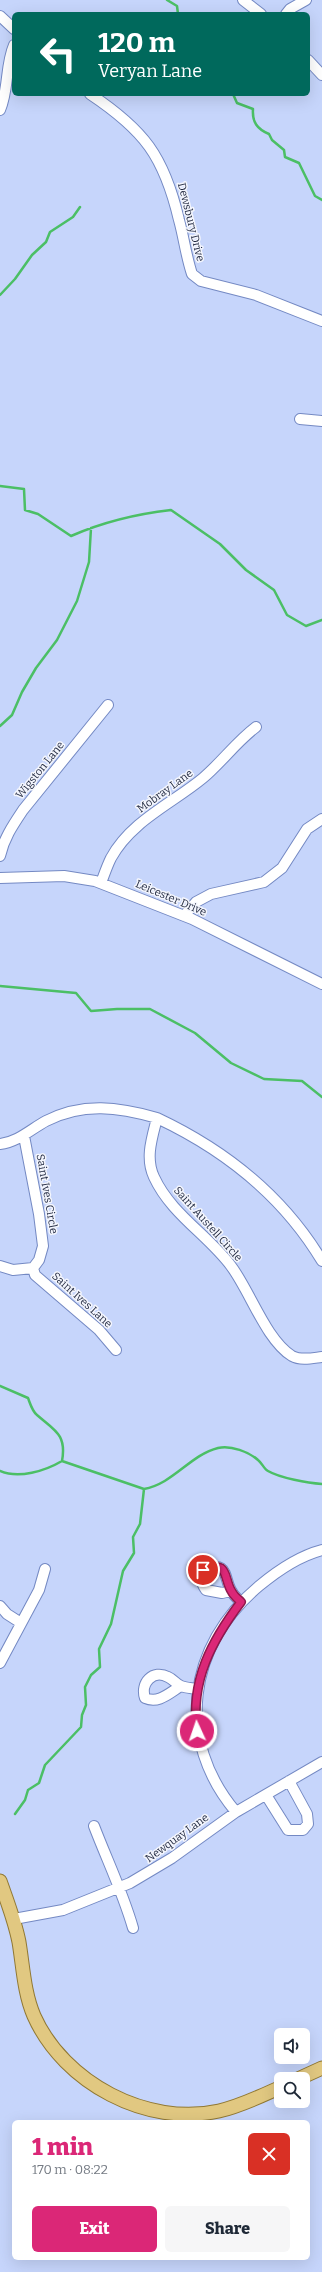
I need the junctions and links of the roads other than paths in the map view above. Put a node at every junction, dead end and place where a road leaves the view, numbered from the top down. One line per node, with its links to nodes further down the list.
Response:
1 (243, 0): 3 (street)
2 (306, 0): 4 (street)
3 (258, 12)
4 (288, 12)
5 (0, 16): 6 (street)
6 (12, 27)
7 (12, 51): 11 (street)
8 (310, 62): 9 (street)
9 (322, 74)
10 (93, 96): 12 (street, Dewsbury Drive)
11 (0, 110)
12 (322, 321)
13 (300, 419): 14 (street)
14 (322, 421)
15 (108, 705): 18 (street, Wigston Lane)
16 (256, 727): 20 (street, Mobray Lane)
17 (322, 819): 21 (street)
18 (0, 856)
19 (0, 878): 20 (street, Leicester Drive)
20 (101, 883): 21 (street, Leicester Drive)
21 (184, 916): 22 (street, Leicester Drive)
22 (322, 984)
23 (157, 1118): 24 (street); 26 (street); 30 (street, Saint Austell Circle)
24 (24, 1136): 25 (street); 28 (street, Saint Ives Circle)
25 (0, 1144)
26 (322, 1261)
27 (0, 1266): 28 (street)
28 (33, 1268): 29 (street, Saint Ives Lane)
29 (116, 1350)
30 (322, 1356)
31 (322, 1550): 34 (street)
32 (45, 1569): 36 (street)
33 (231, 1591): 34 (street)
34 (241, 1602): 39 (street)
35 (0, 1606): 36 (street)
36 (21, 1623): 37 (street)
37 (0, 1663)
38 (181, 1686): 39 (street)
39 (197, 1690): 43 (street)
40 (322, 1762): 41 (street, Newquay Lane)
41 (289, 1781): 42 (street, Newquay Lane); 42 (street)
42 (266, 1795): 43 (street, Newquay Lane)
43 (236, 1812): 46 (street, Newquay Lane)
44 (94, 1826): 46 (street)
45 (0, 1881): 47 (main road)
46 (117, 1888): 47 (street, Newquay Lane); 48 (street)
47 (14, 1919): 51 (main road)
48 (133, 1928)
49 (322, 2068): 50 (main road)
50 (310, 2074)
51 (274, 2090)

